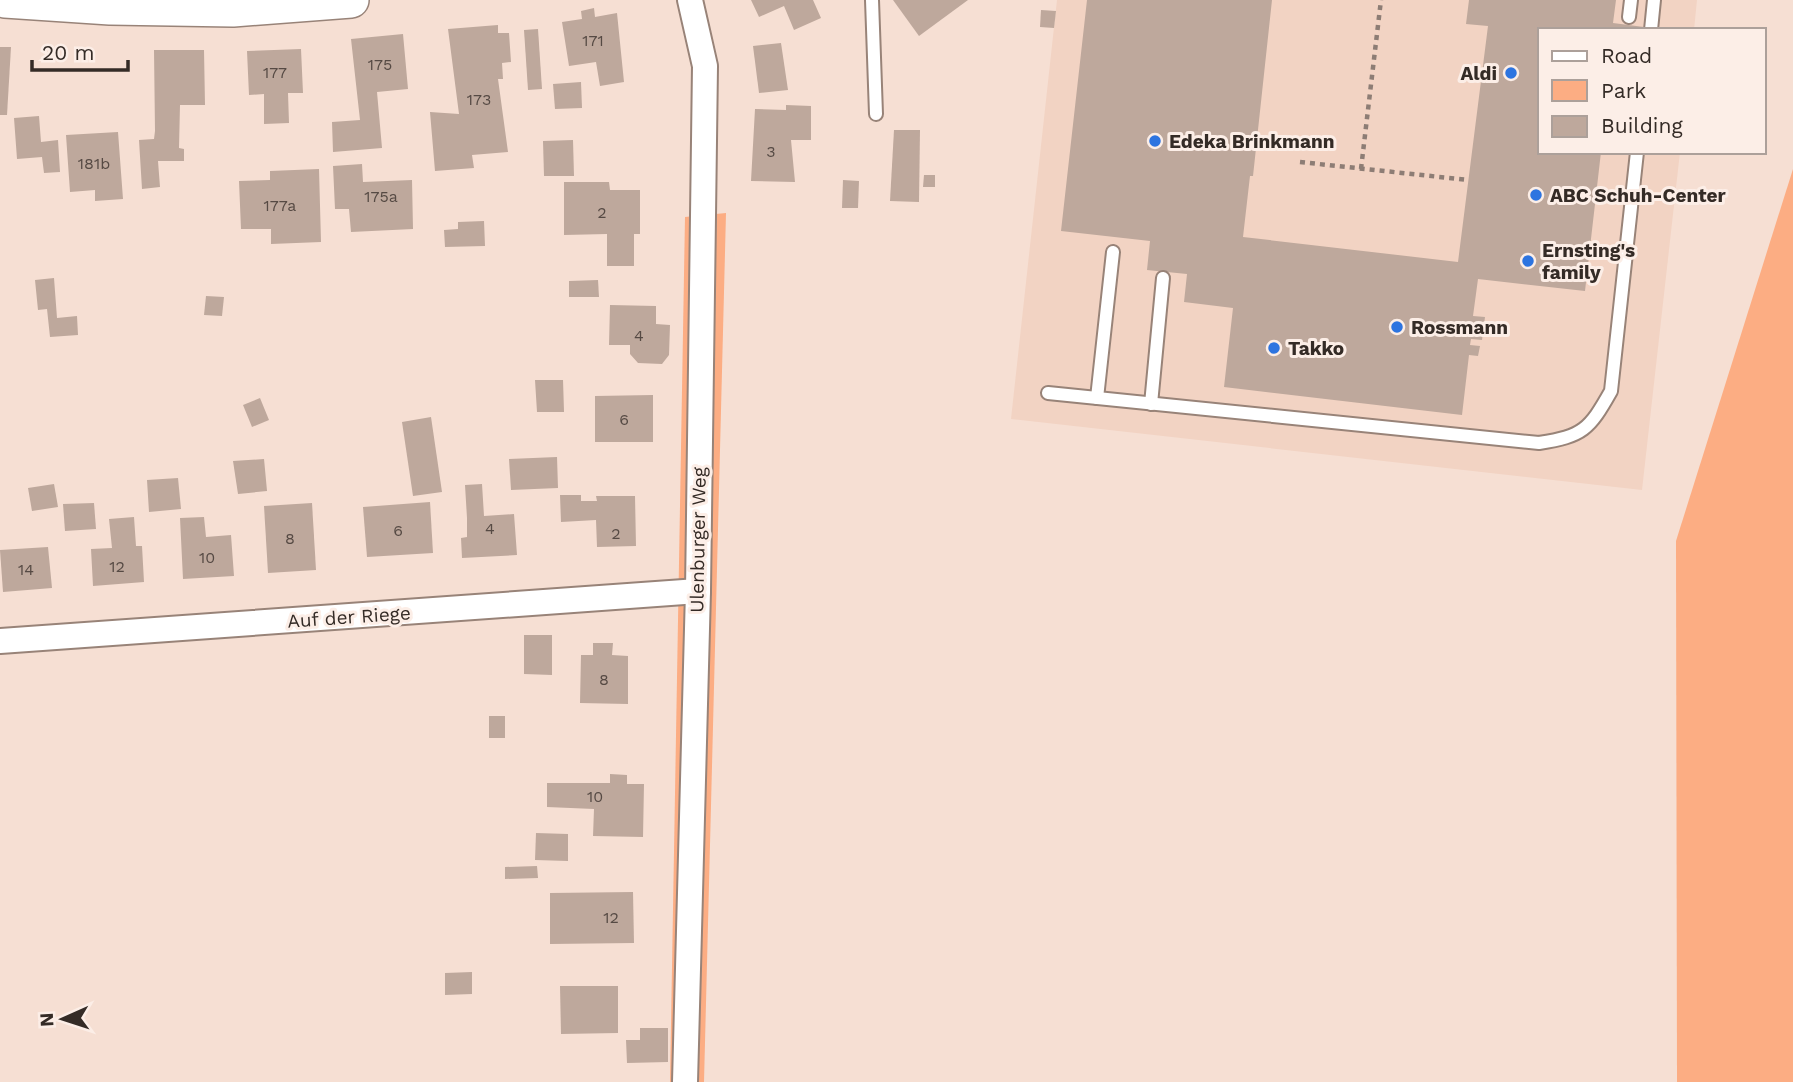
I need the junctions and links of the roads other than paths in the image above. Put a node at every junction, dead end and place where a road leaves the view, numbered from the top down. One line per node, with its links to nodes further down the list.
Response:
1 (5, 0): 6 (main road)
2 (690, 0): 16 (street, Ulenburger Weg)
3 (872, 0): 9 (lane)
4 (1631, 0): 7 (lane)
5 (1654, 0): 8 (lane)
6 (334, 1)
7 (1629, 17)
8 (1651, 28)
9 (876, 114)
10 (1637, 154): 15 (lane)
11 (1113, 252): 14 (lane)
12 (1163, 278): 15 (lane)
13 (1048, 393): 14 (lane)
14 (1097, 398): 15 (lane)
15 (1151, 404)
16 (698, 591): 17 (street, Auf der Riege); 18 (street, Ulenburger Weg)
17 (0, 640)
18 (685, 1082)

